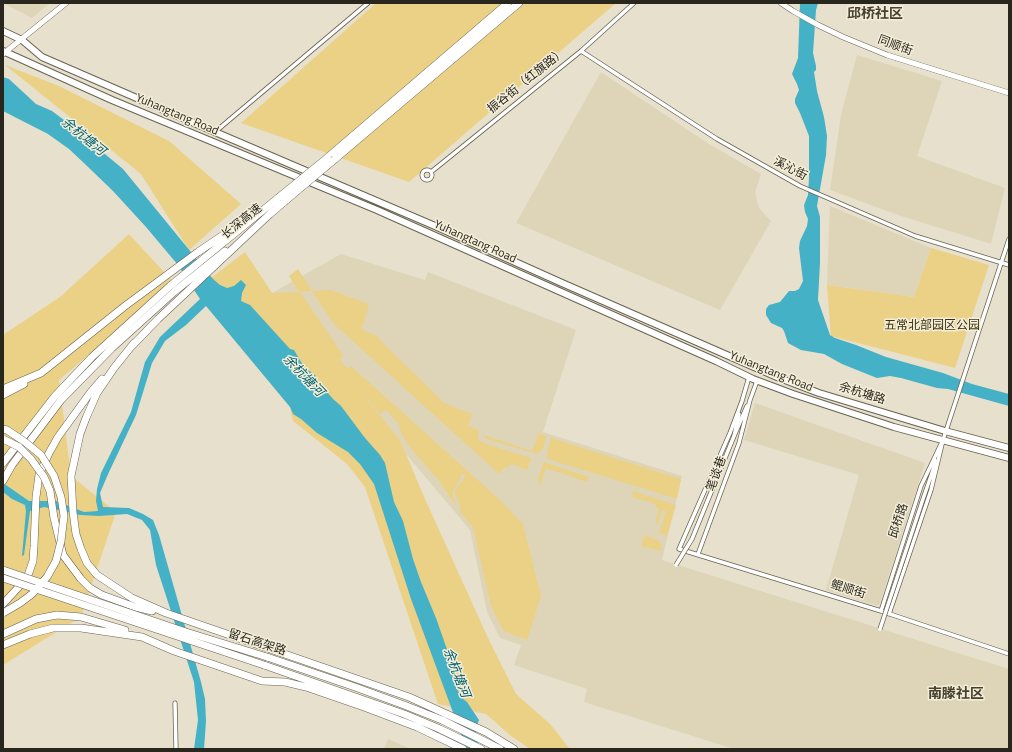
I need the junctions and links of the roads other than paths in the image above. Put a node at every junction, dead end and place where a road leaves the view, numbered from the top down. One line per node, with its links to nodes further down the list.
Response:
1 (66, 3): 8 (street)
2 (368, 3): 12 (street)
3 (508, 3): 14 (highway, 长深高速, bridge)
4 (519, 3): 14 (highway, 长深高速, bridge)
5 (634, 3): 9 (street, 振谷街（红旗路）)
6 (782, 3): 11 (street, 同顺街)
7 (3, 31): 8 (main road, Yuhangtang Road)
8 (22, 40): 10 (street); 12 (main road, Yuhangtang Road)
9 (581, 51): 13 (street, 振谷街（红旗路）); 16 (street, 溪沁街)
10 (4, 52): 21 (main road, Yuhangtang Road)
11 (1009, 93)
12 (215, 132): 28 (main road, Yuhangtang Road)
13 (431, 172)
14 (271, 208): 18 (highway, 长深高速); 19 (highway); 20 (highway)
15 (1009, 239): 16 (street)
16 (1001, 263): 17 (street, 溪沁街); 28 (street, 邱桥路)
17 (1009, 265)
18 (176, 286): 34 (highway, 长深高速); 35 (highway, 长深高速)
19 (134, 343): 41 (highway, bridge); 44 (highway)
20 (41, 373): 23 (highway); 24 (highway)
21 (749, 377): 22 (main road, Yuhangtang Road); 26 (street, 笔谈巷)
22 (757, 381): 25 (street, 笔谈巷); 31 (main road, Yuhangtang Road)
23 (3, 388)
24 (3, 395)
25 (750, 400): 29 (street, 笔谈巷); 37 (street, 笔谈巷)
26 (742, 401): 29 (street, 笔谈巷); 36 (street, 笔谈巷)
27 (3, 429): 43 (highway, bridge)
28 (945, 431): 31 (street, 邱桥路); 32 (main road)
29 (734, 436): 38 (street, 笔谈巷, bridge)
30 (3, 439): 44 (highway, bridge)
31 (943, 440): 33 (main road); 42 (street, 邱桥路); 45 (street, 邱桥路); 46 (street, 邱桥路, bridge)
32 (1009, 448)
33 (1009, 458)
34 (3, 463)
35 (3, 481)
36 (679, 549): 37 (street, 鲲顺街)
37 (698, 554): 42 (street, 鲲顺街)
38 (676, 565)
39 (3, 570): 55 (highway, 留石高架路, bridge)
40 (3, 578): 54 (highway, 留石高架路, bridge)
41 (3, 604)
42 (881, 611): 45 (street, 鲲顺街)
43 (3, 613)
44 (166, 613): 56 (highway)
45 (889, 614): 50 (street, 鲲顺街)
46 (880, 629)
47 (3, 634): 48 (highway)
48 (142, 637): 49 (highway); 53 (highway)
49 (3, 645)
50 (1009, 654)
51 (175, 703): 52 (street)
52 (176, 749)
53 (463, 749)
54 (481, 749)
55 (500, 749)
56 (514, 749)

